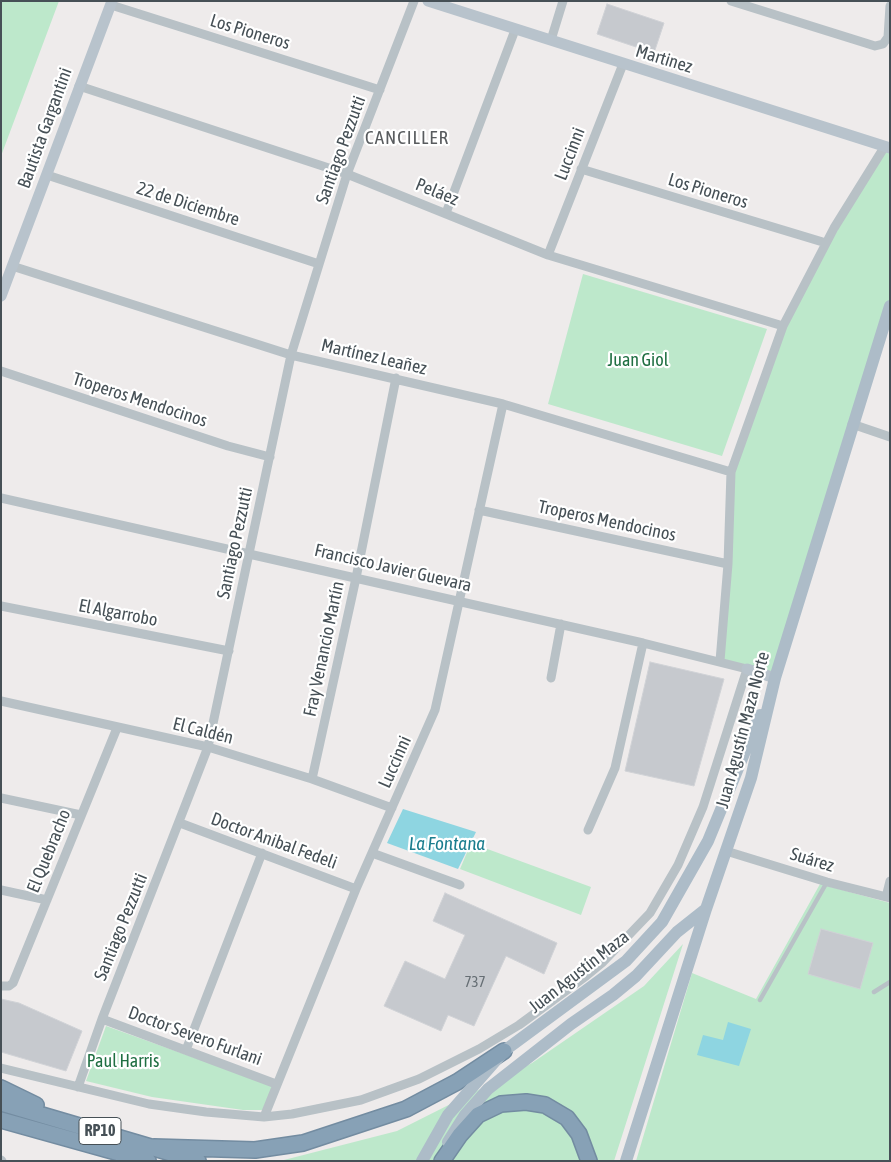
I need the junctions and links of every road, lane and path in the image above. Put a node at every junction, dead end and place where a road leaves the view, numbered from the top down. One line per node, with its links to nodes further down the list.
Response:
1 (414, 1): 11 (street, Santiago Pezzutti)
2 (428, 1): 7 (street, Martinez)
3 (563, 1): 8 (street)
4 (731, 1): 6 (street)
5 (111, 3): 10 (street, Bautista Gargantini); 11 (street, Los Pioneros)
6 (890, 6)
7 (515, 30): 8 (street, Martinez); 16 (street)
8 (551, 40): 9 (street, Martinez)
9 (622, 64): 12 (street, Martinez); 13 (street, Luccinni)
10 (79, 86): 14 (street, Peláez); 15 (street, Bautista Gargantini)
11 (380, 90): 14 (street, Santiago Pezzutti)
12 (887, 147): 17 (street)
13 (582, 170): 17 (street, Los Pioneros); 18 (street, Luccinni)
14 (348, 174): 16 (street, Peláez); 19 (street, Santiago Pezzutti)
15 (47, 175): 19 (street, 22 de Diciembre); 20 (street, Bautista Gargantini)
16 (446, 213): 18 (street, Peláez)
17 (826, 243): 23 (street)
18 (548, 255): 23 (street, Peláez)
19 (319, 264): 24 (street, Santiago Pezzutti)
20 (12, 266): 21 (street, Bautista Gargantini); 24 (street, Martínez Leañez)
21 (1, 296)
22 (890, 306): 28 (main road, Juan Agustín Maza Norte)
23 (783, 326): 31 (street)
24 (291, 355): 26 (street, Martínez Leañez); 30 (street, Santiago Pezzutti)
25 (1, 371): 30 (street, Troperos Mendocinos)
26 (396, 378): 27 (street, Martínez Leañez); 36 (street, Fray Venancio Martín)
27 (503, 404): 31 (street, Martínez Leañez); 33 (street, Luccinni)
28 (852, 424): 29 (street); 45 (main road, Juan Agustín Maza Norte)
29 (890, 438)
30 (270, 457): 34 (street, Santiago Pezzutti)
31 (731, 472): 35 (street)
32 (1, 498): 34 (street, Francisco Javier Guevara)
33 (479, 510): 35 (street, Troperos Mendocinos); 37 (street, Luccinni)
34 (249, 554): 36 (street, Francisco Javier Guevara); 41 (street, Santiago Pezzutti)
35 (728, 564): 42 (street)
36 (356, 578): 37 (street, Francisco Javier Guevara); 49 (street, Fray Venancio Martín)
37 (461, 602): 39 (street, Francisco Javier Guevara); 51 (street, Luccinni)
38 (1, 606): 41 (street, El Algarrobo)
39 (561, 624): 40 (street, Francisco Javier Guevara); 44 (street)
40 (643, 643): 42 (street, Francisco Javier Guevara); 54 (street)
41 (229, 651): 48 (street, Santiago Pezzutti)
42 (720, 661): 43 (street, Francisco Javier Guevara)
43 (747, 669): 45 (street, Francisco Javier Guevara); 78 (street)
44 (551, 678)
45 (775, 678): 55 (main road, Juan Agustín Maza Norte); 72 (main road, Juan Agustín Maza)
46 (1, 701): 47 (street, El Caldén)
47 (117, 728): 48 (street, El Caldén); 52 (street, El Quebracho)
48 (208, 747): 49 (street, El Caldén); 53 (street, Santiago Pezzutti)
49 (312, 779): 51 (street, El Caldén)
50 (1, 798): 52 (street)
51 (392, 808): 57 (street, Luccinni)
52 (81, 815): 64 (street, El Quebracho)
53 (180, 823): 56 (street, Doctor Anibal Fedeli); 70 (street, Santiago Pezzutti)
54 (588, 830)
55 (726, 851): 59 (street, Suárez); 65 (main road, Juan Agustín Maza Norte)
56 (262, 853): 61 (street, Doctor Anibal Fedeli); 71 (street)
57 (372, 853): 60 (street); 61 (street, Luccinni)
58 (890, 881): 63 (street)
59 (827, 882): 63 (street, Suárez); 69 (lane)
60 (460, 886)
61 (356, 889): 74 (street, Luccinni)
62 (1, 890): 64 (street)
63 (888, 898)
64 (47, 900): 67 (street, El Quebracho)
65 (706, 909): 86 (main road, Juan Agustín Maza); 89 (main road, Juan Agustín Maza Norte)
66 (890, 982): 68 (lane)
67 (5, 986)
68 (874, 992)
69 (760, 1000)
70 (102, 1019): 71 (street, Doctor Severo Furlani); 75 (street, Santiago Pezzutti)
71 (186, 1050): 74 (street, Doctor Severo Furlani)
72 (504, 1051): 83 (highway); 85 (main road, Juan Agustín Maza)
73 (1, 1068): 75 (street)
74 (276, 1084): 78 (street, Luccinni)
75 (78, 1087): 78 (street)
76 (1, 1088): 80 (highway)
77 (1, 1103): 80 (highway, RP10)
78 (264, 1117)
79 (1, 1120): 82 (highway, RP10)
80 (66, 1121): 83 (highway, RP10)
81 (1, 1129): 82 (highway)
82 (71, 1140): 83 (highway, RP10)
83 (151, 1154): 84 (highway, RP10)
84 (198, 1161)
85 (422, 1161)
86 (438, 1161)
87 (442, 1161): 88 (highway)
88 (589, 1161)
89 (626, 1161)

